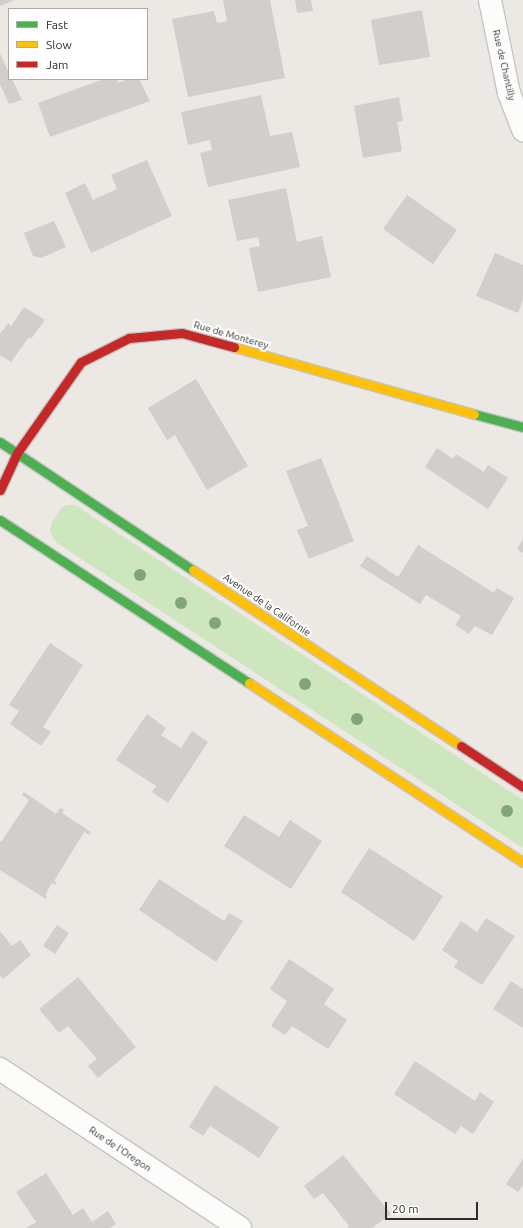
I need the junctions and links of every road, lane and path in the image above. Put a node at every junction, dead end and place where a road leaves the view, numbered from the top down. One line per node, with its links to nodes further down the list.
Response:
1 (490, 0): 2 (street, Rue de Chantilly)
2 (523, 130)
3 (523, 427): 5 (street, Rue de Monterey)
4 (0, 442): 5 (street, Avenue de la Californie)
5 (17, 453): 6 (street, Rue de Monterey); 8 (street, Avenue de la Californie)
6 (0, 490)
7 (0, 520): 9 (street)
8 (523, 787)
9 (523, 862)
10 (0, 1069): 11 (street, Rue de l'Oregon)
11 (240, 1228)

